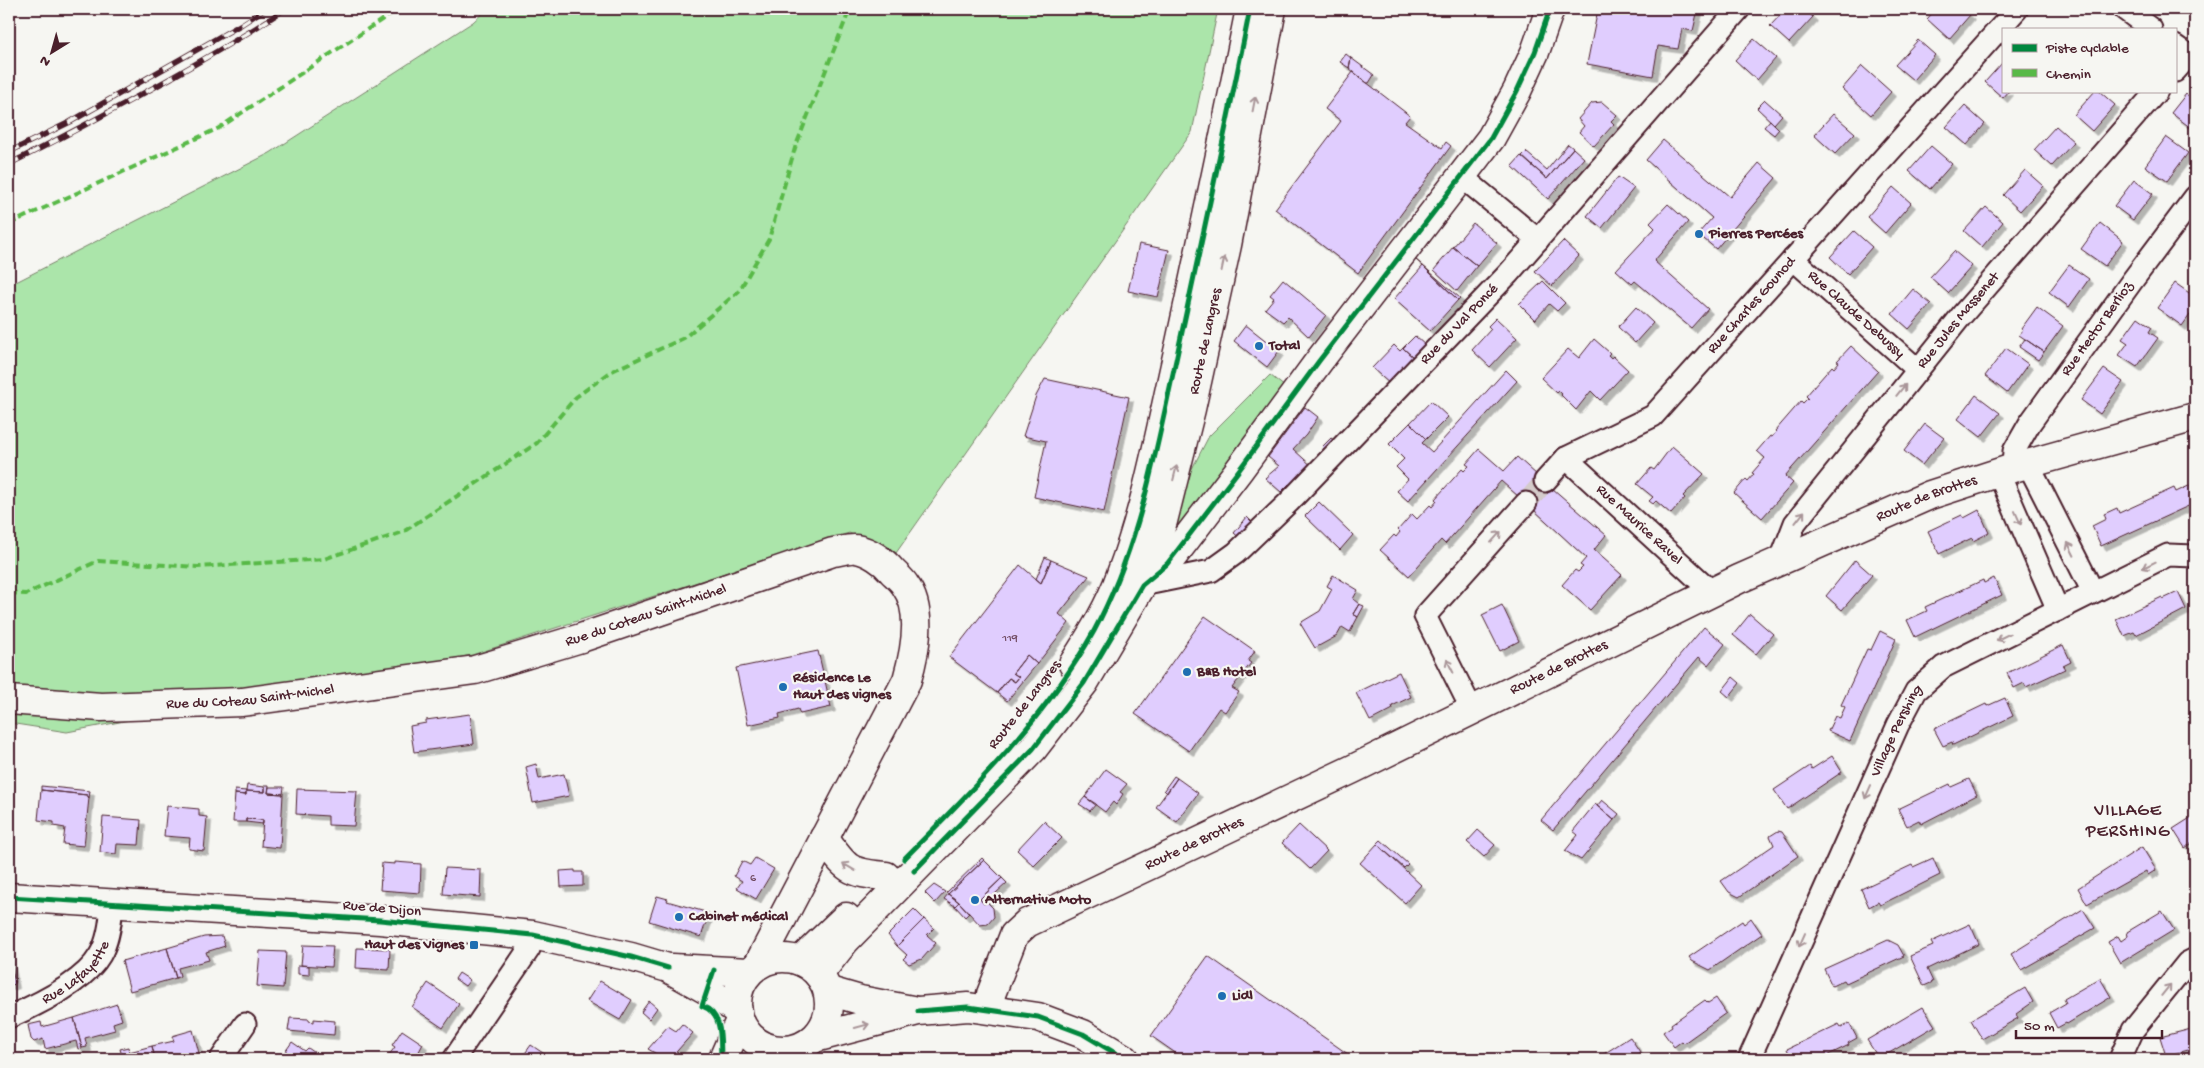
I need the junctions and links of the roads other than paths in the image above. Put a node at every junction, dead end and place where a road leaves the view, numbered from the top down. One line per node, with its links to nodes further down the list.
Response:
1 (1250, 9): 28 (street, Route de Langres)
2 (1272, 9): 21 (street, Route de Langres, one-way to 2)
3 (1550, 9): 9 (street)
4 (1739, 9): 11 (street, Rue du Val Poncé)
5 (2017, 9): 12 (street, Rue Charles Gounod)
6 (2124, 9): 7 (street)
7 (2150, 28)
8 (2156, 92): 13 (street, Rue Jules Massenet)
9 (1461, 176): 11 (street); 21 (street)
10 (2195, 197): 16 (street, Rue Hector Berlioz)
11 (1538, 240): 21 (street, Rue du Val Poncé)
12 (1793, 259): 13 (street, Rue Claude Debussy); 15 (street, Rue Charles Gounod)
13 (1918, 370): 20 (street, Rue Jules Massenet, one-way to 13)
14 (2195, 417): 16 (street, Route de Brottes)
15 (1566, 458): 17 (street, Rue Charles Gounod); 22 (street, Rue Maurice Ravel)
16 (2013, 469): 20 (street, Route de Brottes); 23 (street, one-way to 16); 24 (street, one-way to 24)
17 (1545, 482)
18 (1526, 503): 26 (street, one-way to 18)
19 (2195, 556): 23 (street, Village Pershing, one-way to 23)
20 (1780, 562): 22 (street, Route de Brottes)
21 (1142, 585): 36 (street, Route de Langres)
22 (1712, 592): 26 (street, Route de Brottes)
23 (2093, 592): 24 (street, Village Pershing)
24 (2058, 610): 48 (street, Village Pershing, one-way to 48)
25 (9, 700): 27 (street, Rue du Coteau Saint-Michel)
26 (1472, 710): 37 (street, Route de Brottes)
27 (824, 838): 28 (street, one-way to 27); 31 (street, Rue du Coteau Saint-Michel)
28 (886, 876): 36 (street, Route de Langres)
29 (9, 897): 30 (street, Rue de Dijon)
30 (112, 903): 32 (street, Rue de Dijon); 40 (street, Rue Lafayette)
31 (784, 916): 35 (street, Rue du Coteau Saint-Michel); 36 (street)
32 (534, 935): 34 (street, Rue de Dijon); 45 (street)
33 (2195, 959): 49 (street, one-way to 33)
34 (668, 968): 35 (street, Rue de Dijon); 39 (street, Rue de Dijon)
35 (753, 968): 36 (street); 39 (street)
36 (809, 971): 38 (street); 42 (street)
37 (990, 1009): 38 (street); 47 (street)
38 (918, 1011): 42 (street, one-way to 38)
39 (739, 1016): 43 (street); 46 (street)
40 (9, 1017)
41 (245, 1024): 44 (street)
42 (815, 1038): 43 (street)
43 (778, 1055)
44 (221, 1059)
45 (454, 1059)
46 (723, 1059)
47 (1125, 1059)
48 (1749, 1059)
49 (2120, 1059)

